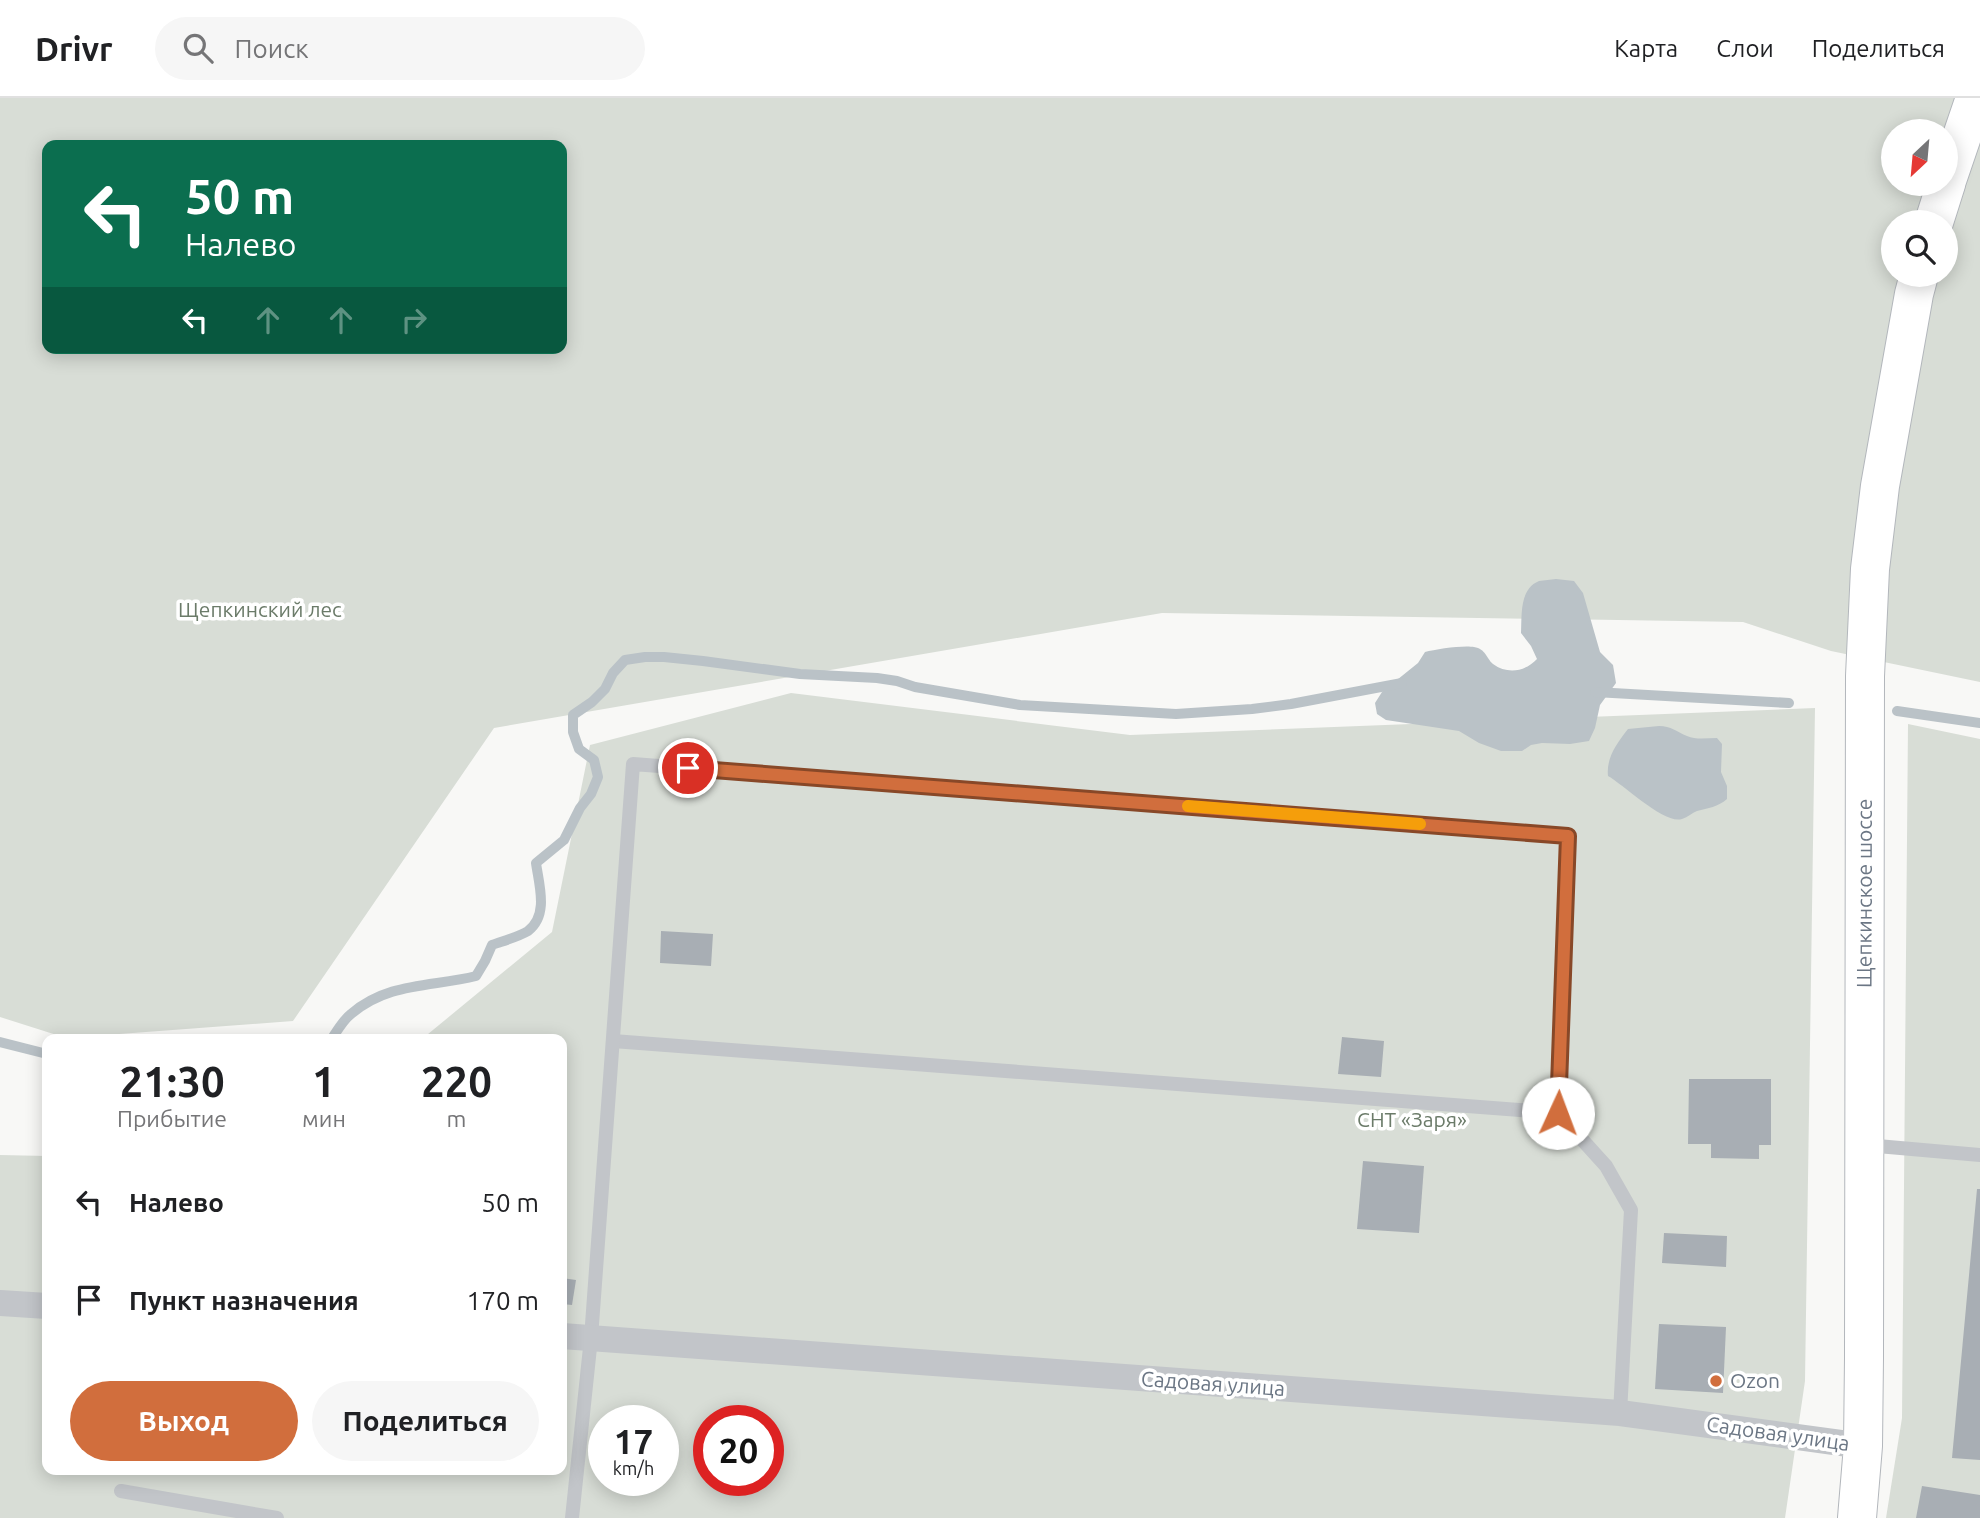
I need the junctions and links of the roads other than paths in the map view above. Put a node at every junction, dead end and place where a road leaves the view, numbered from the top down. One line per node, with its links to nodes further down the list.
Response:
1 (1975, 98): 2 (main road)
2 (1958, 148)
3 (1916, 287): 6 (main road, Щепкинское шоссе)
4 (613, 1041): 5 (lane); 5 (lane); 11 (lane)
5 (1558, 1113): 12 (lane)
6 (1865, 1144): 7 (lane); 13 (main road, Щепкинское шоссе)
7 (1980, 1155)
8 (0, 1303): 9 (street)
9 (42, 1306)
10 (567, 1336): 11 (street, Садовая улица)
11 (591, 1338): 12 (street, Садовая улица); 16 (lane)
12 (1619, 1413): 13 (street, Садовая улица)
13 (1863, 1446): 17 (main road, Щепкинское шоссе)
14 (121, 1491): 15 (lane)
15 (277, 1518)
16 (572, 1518)
17 (1857, 1518)

